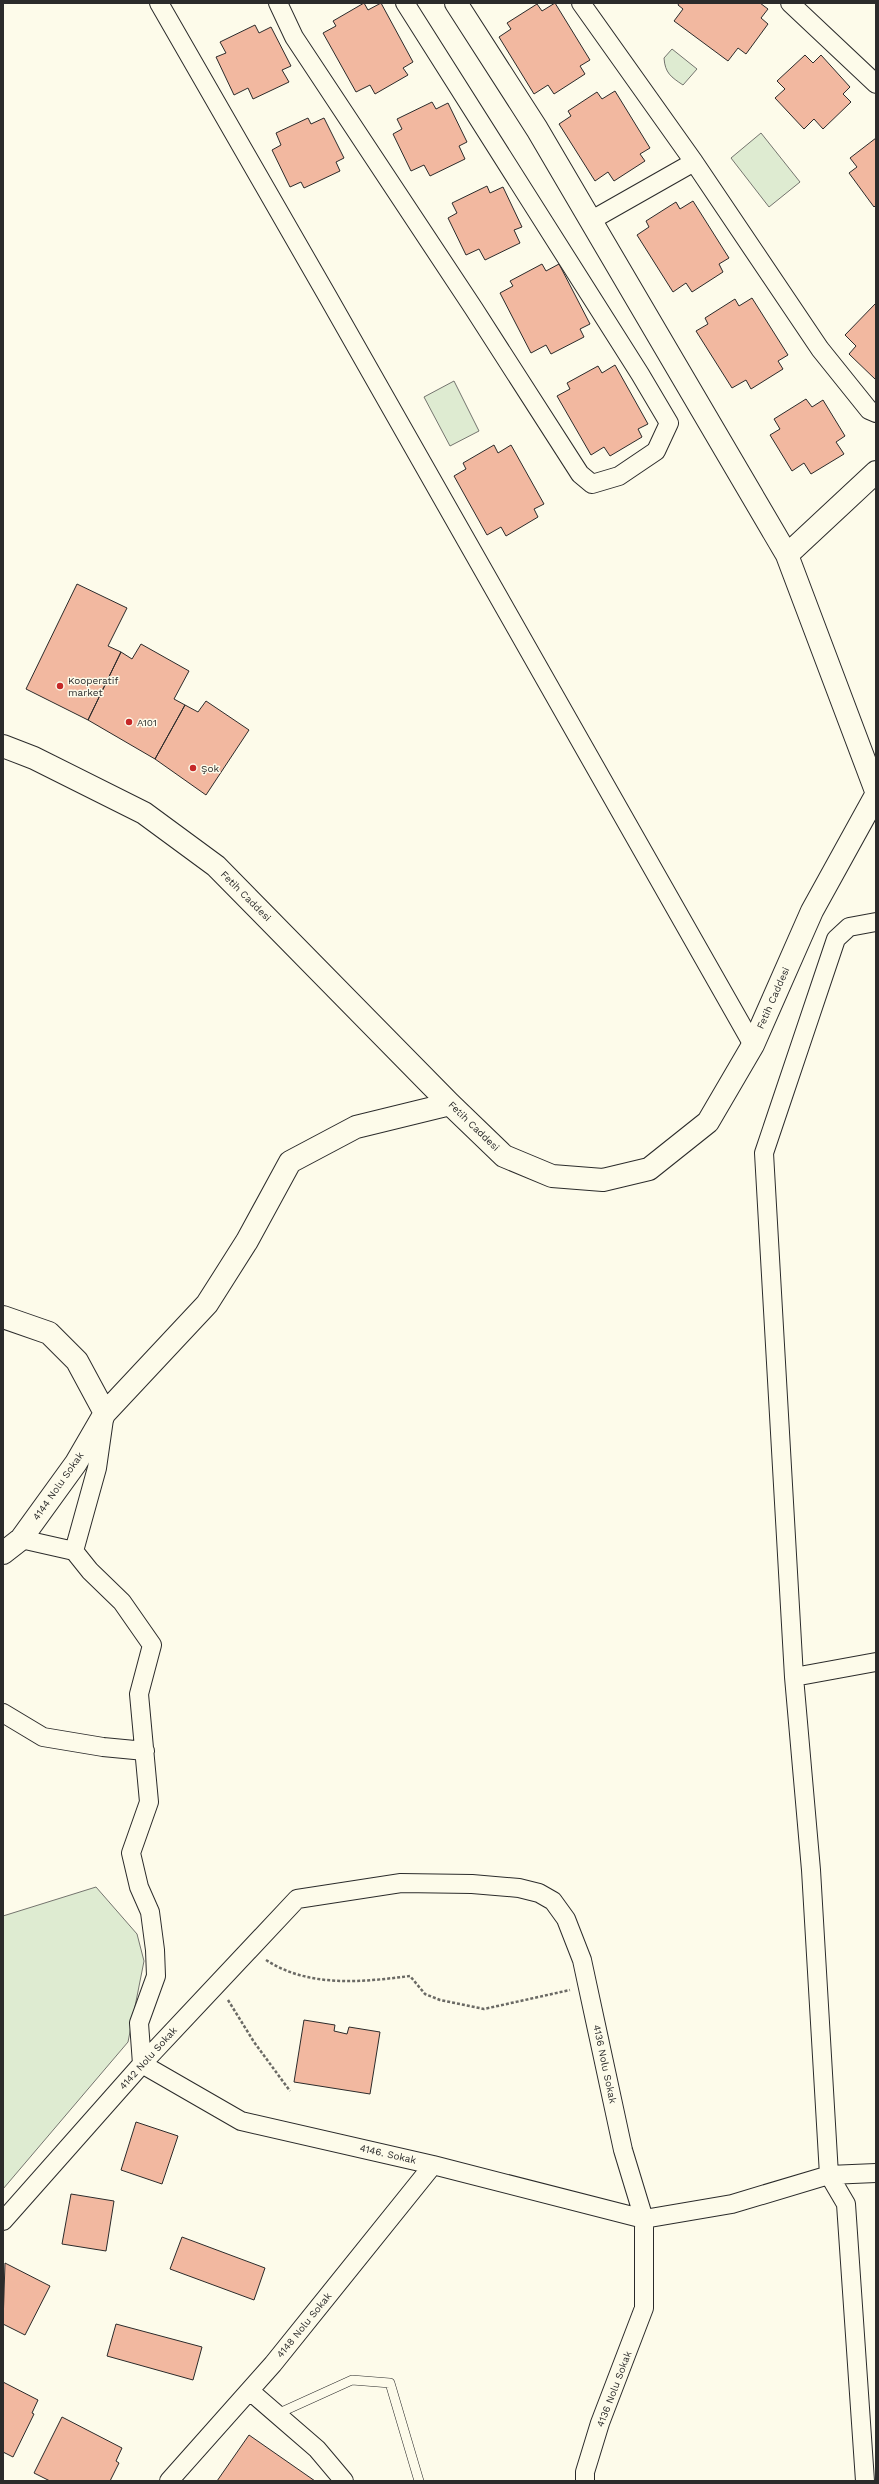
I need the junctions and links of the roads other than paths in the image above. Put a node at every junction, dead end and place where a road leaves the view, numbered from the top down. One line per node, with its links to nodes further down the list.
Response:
1 (159, 3): 17 (street)
2 (278, 3): 3 (street)
3 (404, 3)
4 (456, 3): 9 (street)
5 (581, 3): 8 (street)
6 (790, 3): 7 (street)
7 (876, 84)
8 (694, 162): 9 (street); 10 (street)
9 (590, 221): 12 (street)
10 (876, 413)
11 (876, 472): 12 (street)
12 (787, 556): 14 (street)
13 (3, 746): 18 (street, Fetih Caddesi)
14 (876, 791)
15 (876, 795): 17 (street, Fetih Caddesi)
16 (876, 922): 25 (street)
17 (752, 1046): 18 (street, Fetih Caddesi)
18 (450, 1104): 20 (street, 4144 Nolu Sokak)
19 (3, 1317): 20 (street)
20 (105, 1412): 21 (street, 4144 Nolu Sokak); 22 (street)
21 (21, 1539): 22 (street); 23 (street, 4144 Nolu Sokak)
22 (74, 1551): 27 (street)
23 (3, 1553)
24 (876, 1662): 25 (street)
25 (794, 1677): 32 (street)
26 (3, 1713): 27 (street)
27 (145, 1751): 29 (street)
28 (297, 1899): 29 (street, 4142 Nolu Sokak); 33 (street, 4136 Nolu Sokak)
29 (142, 2064): 30 (street, 4146. Sokak); 34 (street, 4142 Nolu Sokak)
30 (433, 2165): 33 (street, 4146. Sokak); 35 (street, 4148 Nolu Sokak)
31 (876, 2173): 32 (street)
32 (829, 2176): 33 (street); 41 (street)
33 (644, 2219): 40 (street, 4136 Nolu Sokak)
34 (3, 2222)
35 (250, 2391): 36 (street); 37 (street, 4148 Nolu Sokak)
36 (276, 2414): 38 (street); 39 (lane)
37 (169, 2481)
38 (344, 2481)
39 (419, 2481)
40 (585, 2481)
41 (866, 2481)

